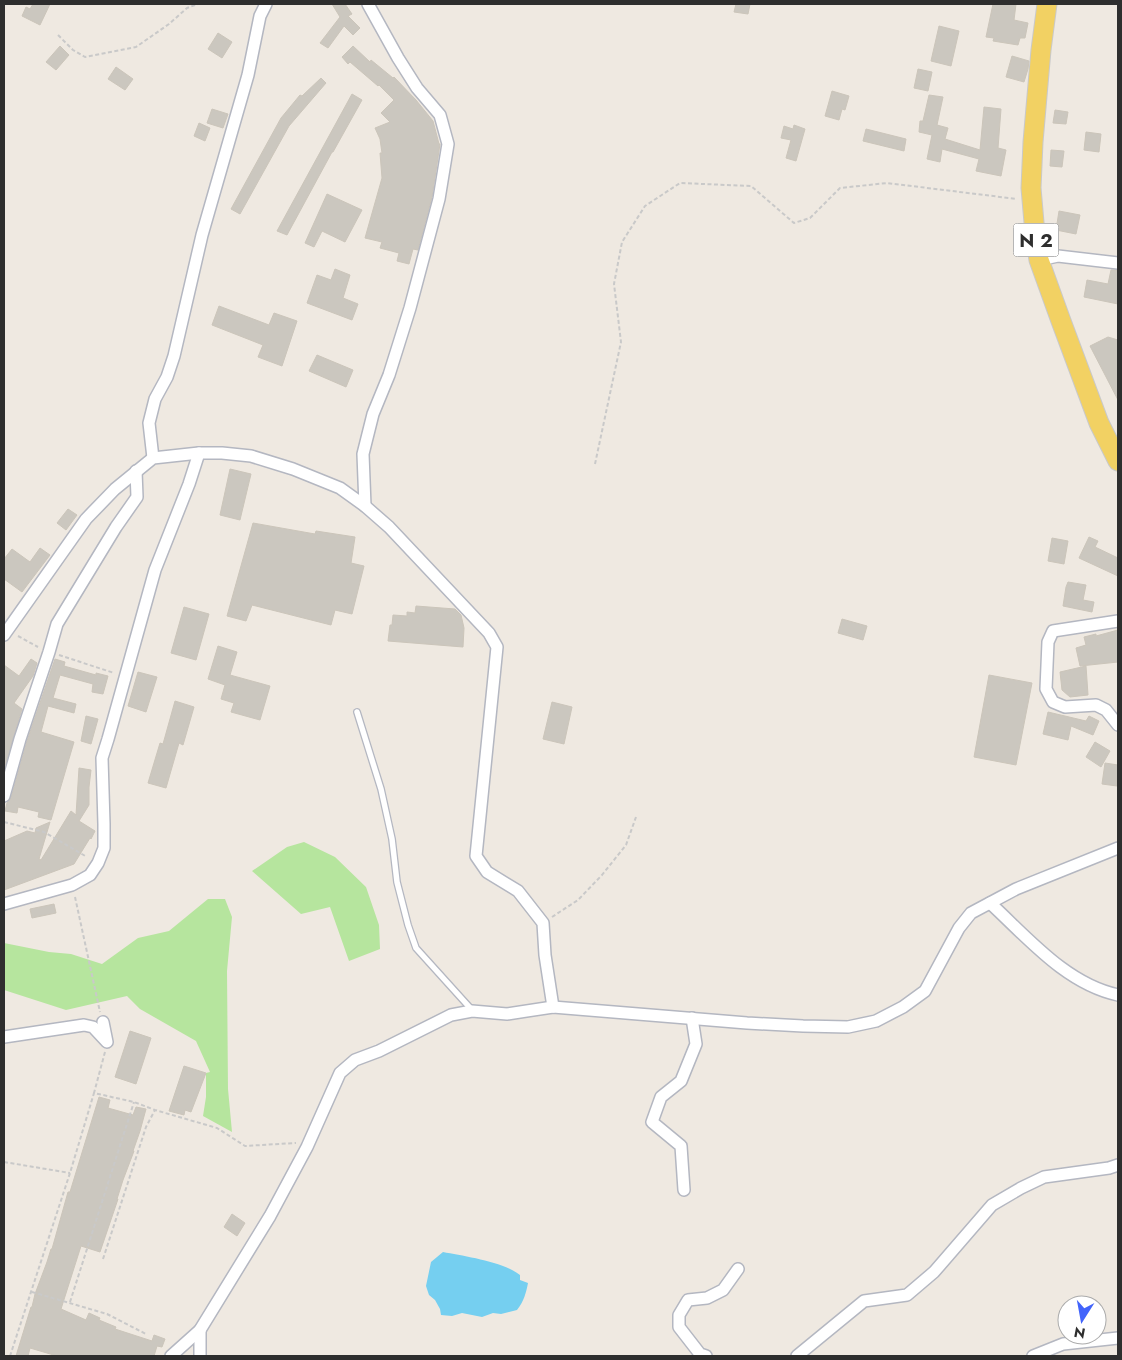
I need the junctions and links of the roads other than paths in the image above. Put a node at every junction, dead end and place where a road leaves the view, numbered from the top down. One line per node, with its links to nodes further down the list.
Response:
1 (266, 4): 7 (street)
2 (368, 4): 10 (street)
3 (1047, 4): 4 (main road, N 2)
4 (1039, 260): 5 (street); 8 (main road, N 2)
5 (1118, 263)
6 (199, 453): 7 (street); 10 (street); 18 (street)
7 (153, 458): 9 (street)
8 (1118, 461)
9 (136, 471): 12 (street); 15 (street)
10 (365, 506): 20 (street)
11 (1118, 622): 14 (street)
12 (6, 633)
13 (357, 712): 21 (lane)
14 (1118, 725)
15 (4, 796)
16 (1118, 848): 17 (street)
17 (990, 903): 19 (street); 22 (street)
18 (4, 904)
19 (1118, 994)
20 (553, 1007): 21 (street); 22 (street)
21 (472, 1011): 28 (street)
22 (692, 1018): 26 (street)
23 (103, 1022): 24 (street)
24 (4, 1037)
25 (1118, 1166): 33 (street)
26 (684, 1190)
27 (738, 1269): 32 (street)
28 (200, 1330): 30 (street); 31 (street)
29 (1118, 1338): 34 (street)
30 (171, 1356)
31 (200, 1356)
32 (706, 1356)
33 (796, 1356)
34 (1033, 1356)

